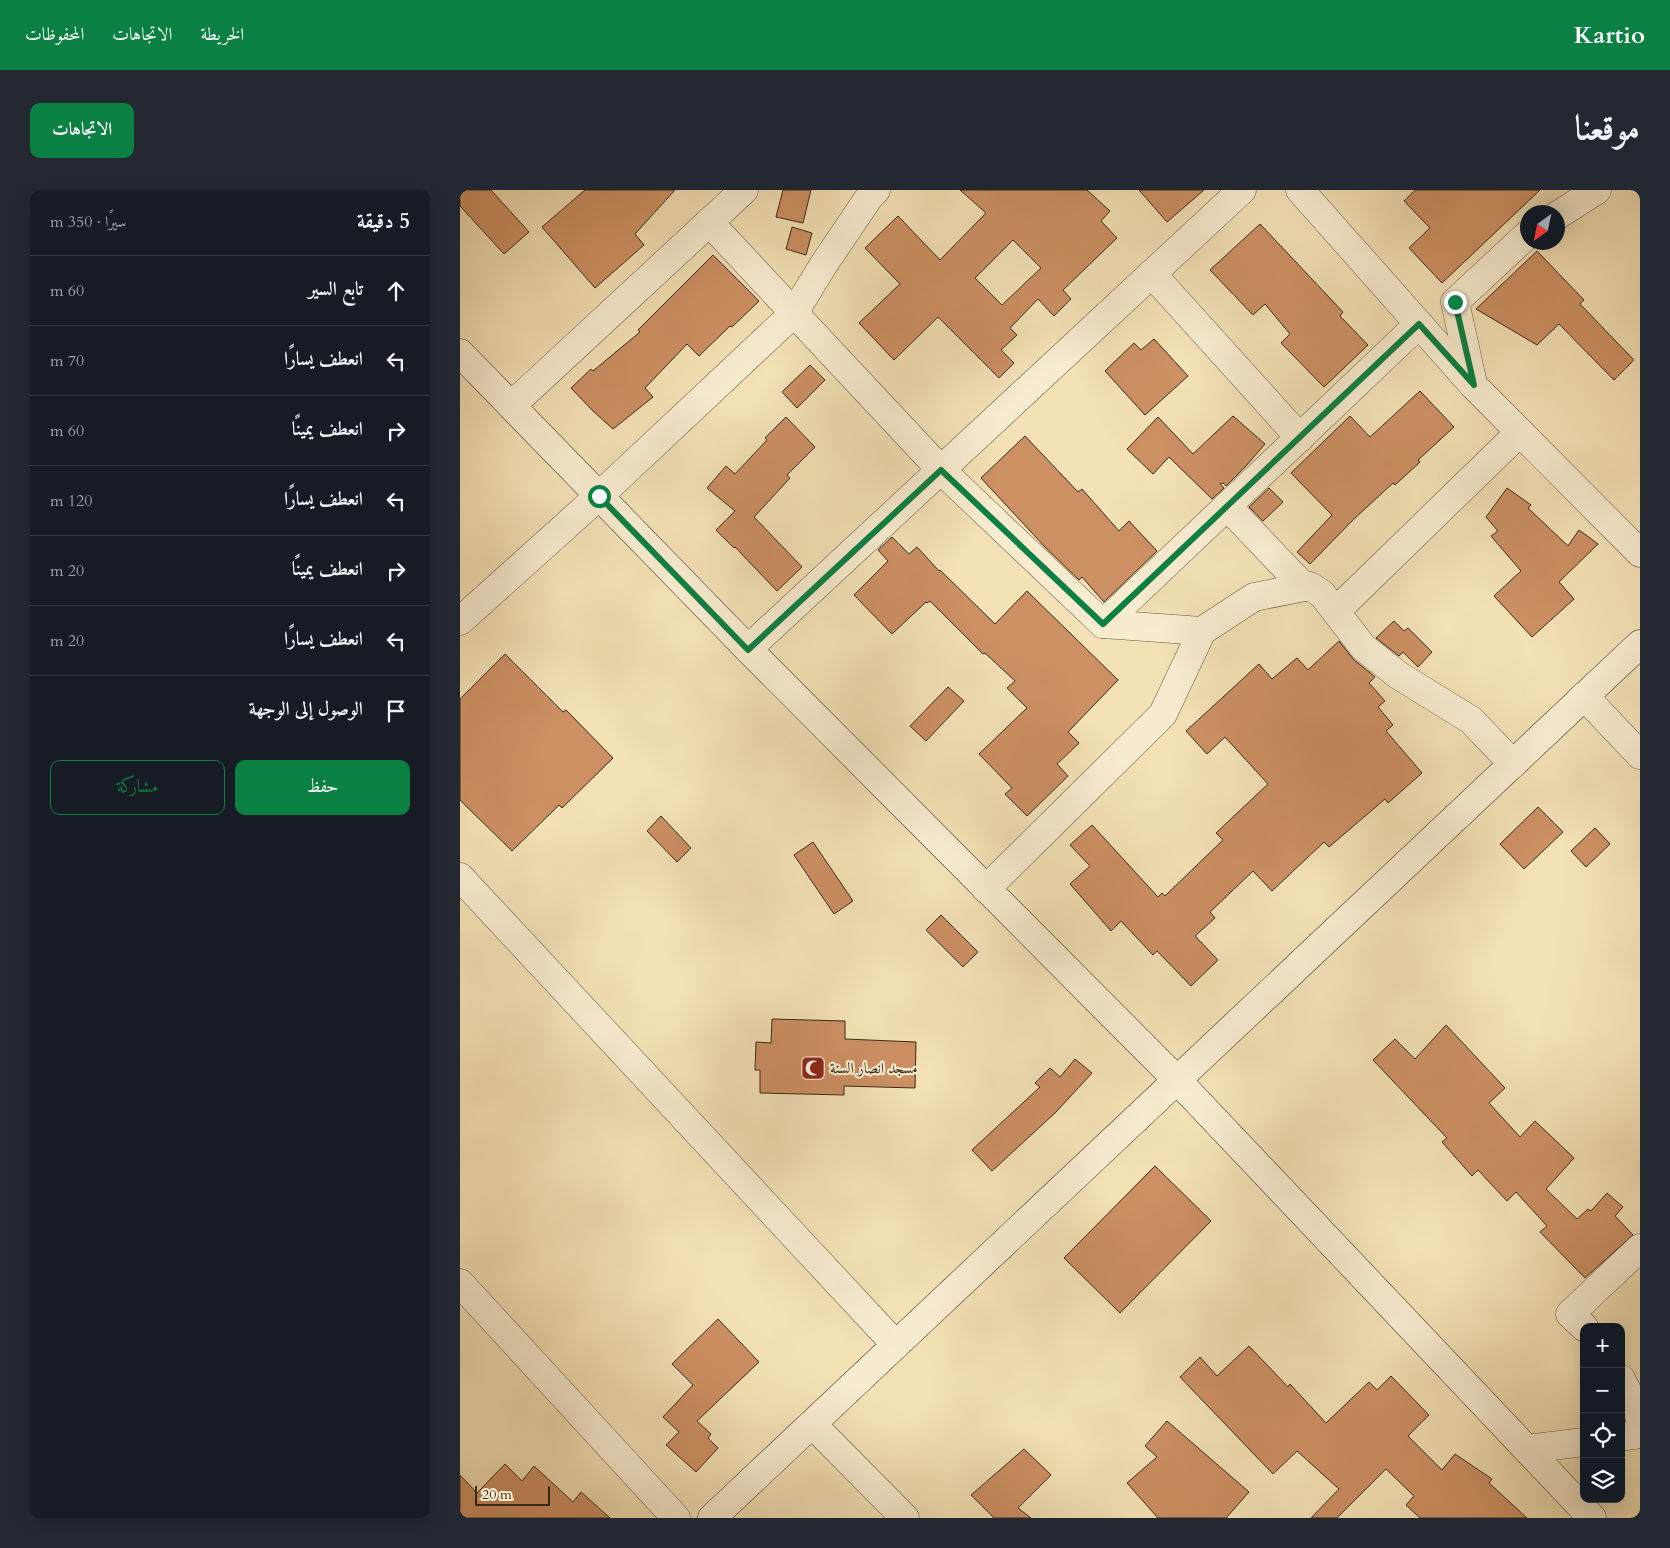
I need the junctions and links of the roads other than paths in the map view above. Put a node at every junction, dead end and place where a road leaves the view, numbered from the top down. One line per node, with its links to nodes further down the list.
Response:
1 (744, 190): 7 (street)
2 (876, 190): 10 (street)
3 (1242, 190): 9 (street)
4 (1300, 190): 11 (street)
5 (1597, 190): 6 (street)
6 (1565, 211)
7 (709, 222): 10 (street); 14 (street)
8 (1520, 241): 13 (street)
9 (1152, 274): 16 (street); 17 (street)
10 (794, 313): 17 (street); 18 (street)
11 (1419, 324): 13 (street); 16 (street)
12 (460, 353): 14 (street)
13 (1474, 385): 15 (street)
14 (512, 406): 18 (street)
15 (1520, 432): 20 (street); 22 (street)
16 (1300, 438): 19 (street)
17 (941, 470): 24 (street); 27 (street)
18 (599, 496): 23 (street); 27 (street)
19 (1227, 506): 21 (street); 24 (street)
20 (1640, 553)
21 (1304, 587): 22 (street); 25 (street)
22 (1336, 612): 30 (street)
23 (460, 621)
24 (1103, 624): 25 (street)
25 (1202, 631): 32 (street)
26 (1640, 644): 28 (street)
27 (748, 650): 32 (street)
28 (1584, 696): 29 (street); 30 (street)
29 (1640, 755)
30 (1513, 764): 33 (street)
31 (460, 877): 37 (street)
32 (986, 889): 33 (street)
33 (1177, 1080): 37 (street); 44 (street)
34 (1640, 1248): 36 (street)
35 (460, 1283): 46 (street)
36 (1580, 1323)
37 (896, 1345): 40 (street)
38 (1625, 1387): 39 (street)
39 (1640, 1420)
40 (812, 1424): 45 (street); 47 (street)
41 (1640, 1434): 42 (street)
42 (1625, 1436)
43 (1580, 1442): 44 (street)
44 (1528, 1449): 48 (street)
45 (716, 1517)
46 (676, 1518)
47 (905, 1518)
48 (1592, 1518)

